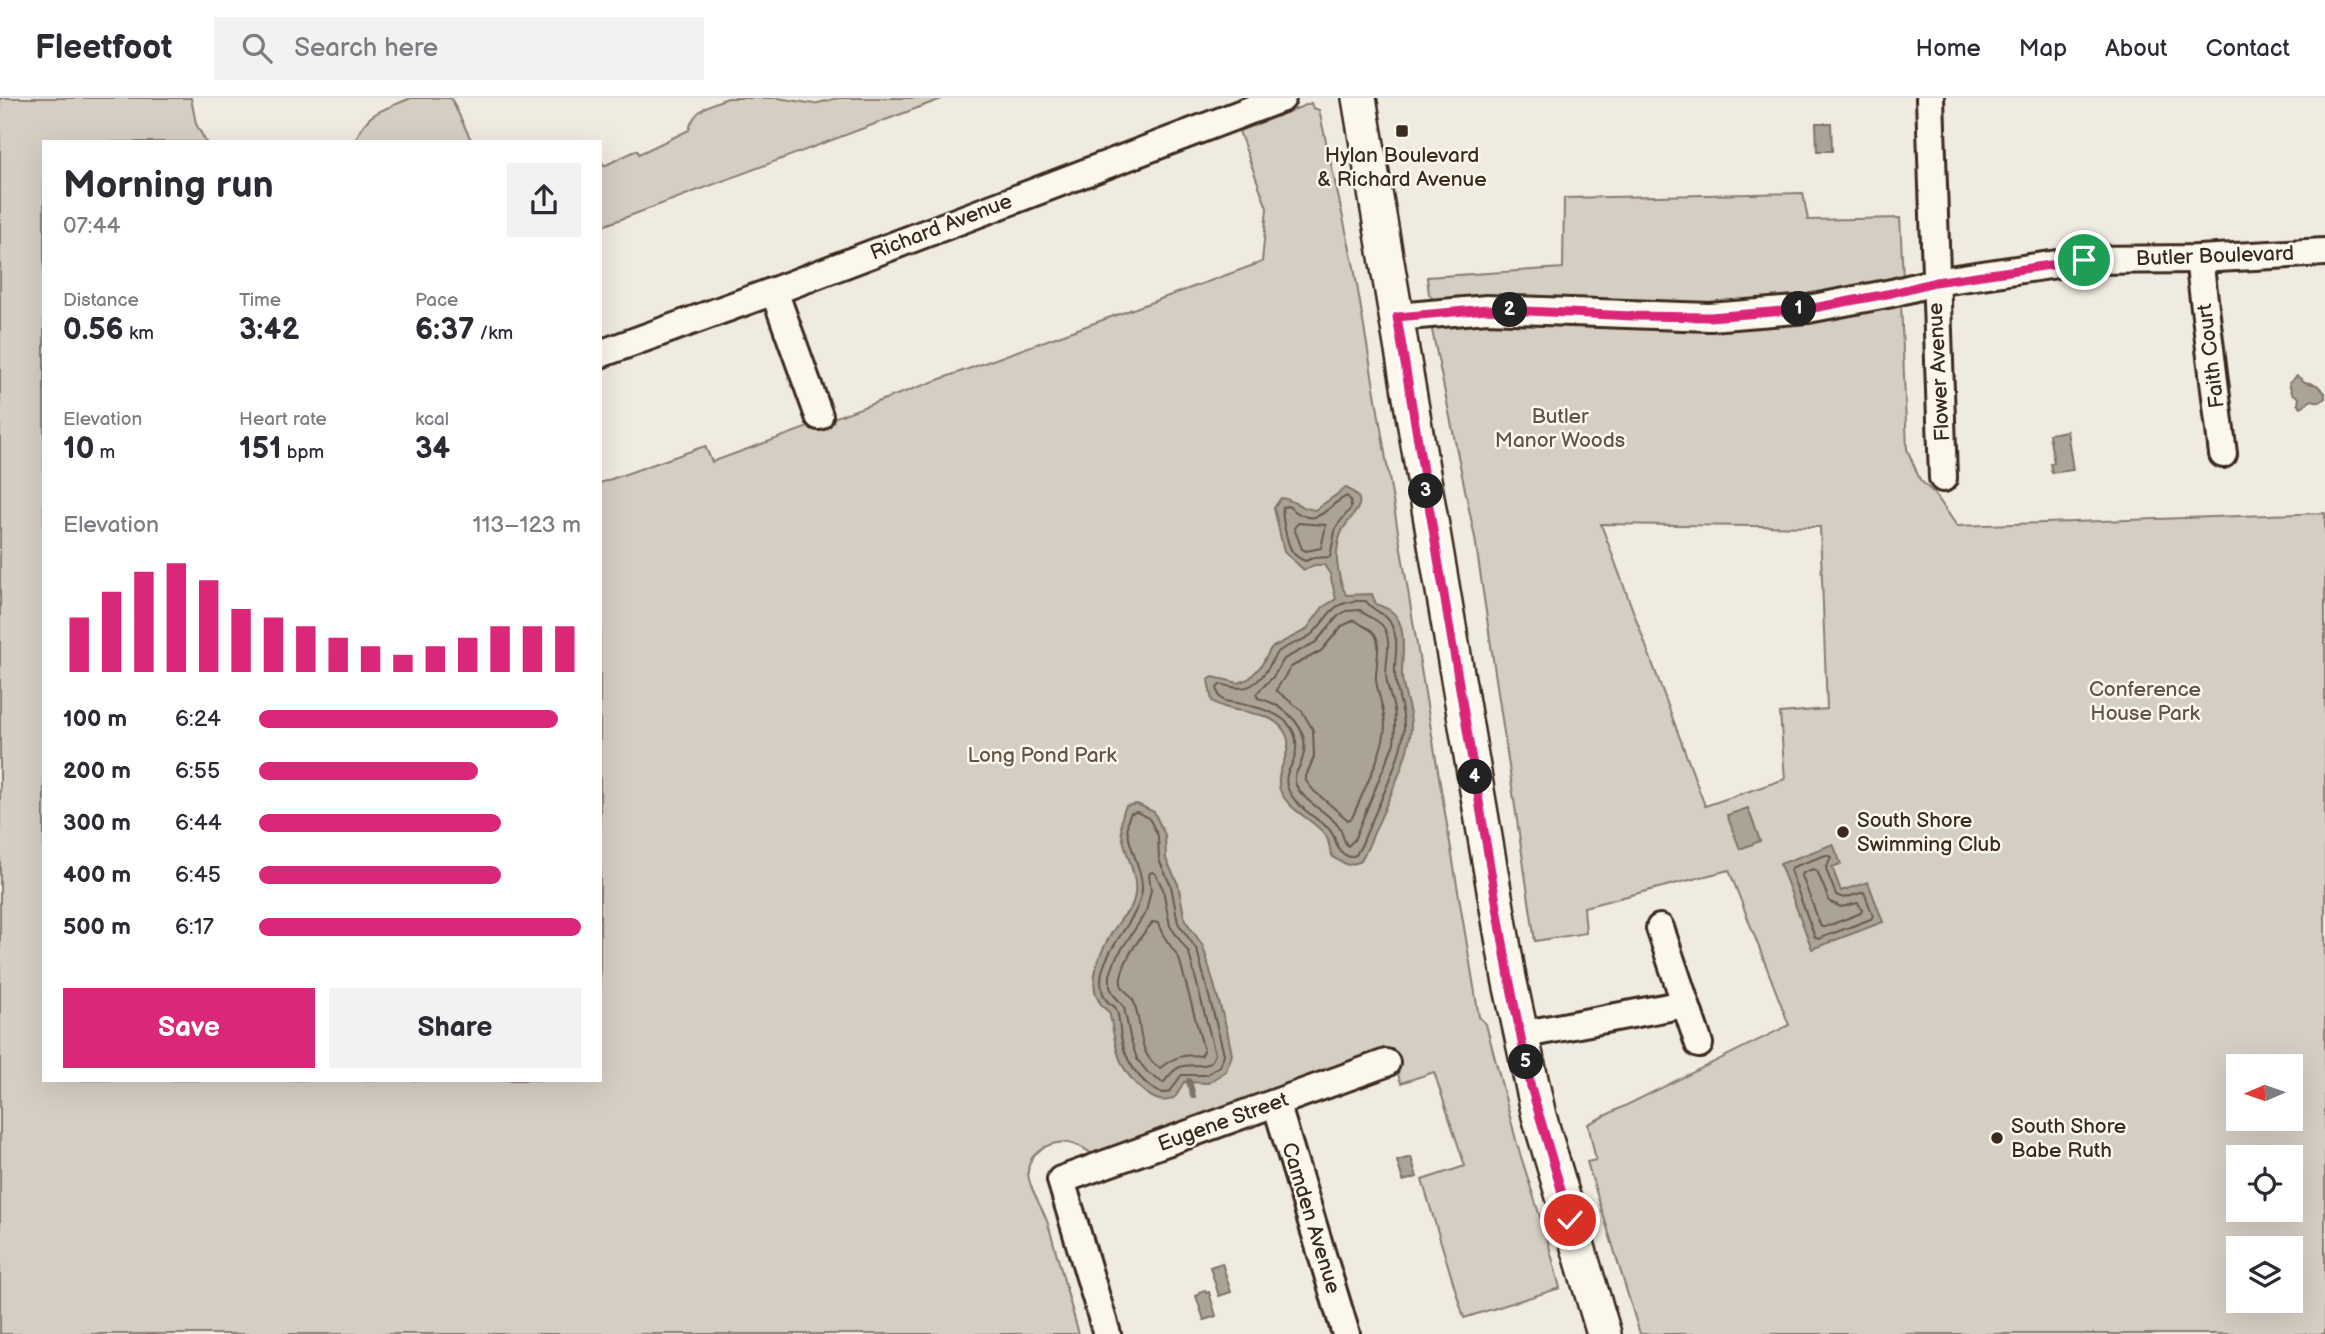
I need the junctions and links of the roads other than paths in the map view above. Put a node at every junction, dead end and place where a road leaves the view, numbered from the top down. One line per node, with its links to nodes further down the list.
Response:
1 (1282, 98): 7 (street, Richard Avenue)
2 (1359, 98): 8 (main road)
3 (1930, 98): 6 (street, Flower Avenue)
4 (2325, 252): 5 (street, Butler Boulevard)
5 (2199, 259): 6 (street, Butler Boulevard); 11 (street, Faith Court)
6 (1935, 282): 8 (street, Butler Boulevard); 12 (street, Flower Avenue)
7 (774, 291): 9 (street, Richard Avenue); 10 (street)
8 (1397, 317): 15 (main road)
9 (602, 353)
10 (820, 416)
11 (2223, 454)
12 (1943, 478)
13 (1660, 928): 14 (street)
14 (1685, 1004): 15 (street); 16 (street)
15 (1520, 1035): 21 (main road)
16 (1699, 1044)
17 (1386, 1063): 18 (street, Eugene Street)
18 (1276, 1103): 19 (street, Eugene Street); 20 (street, Camden Avenue)
19 (1107, 1334)
20 (1346, 1334)
21 (1604, 1334)

